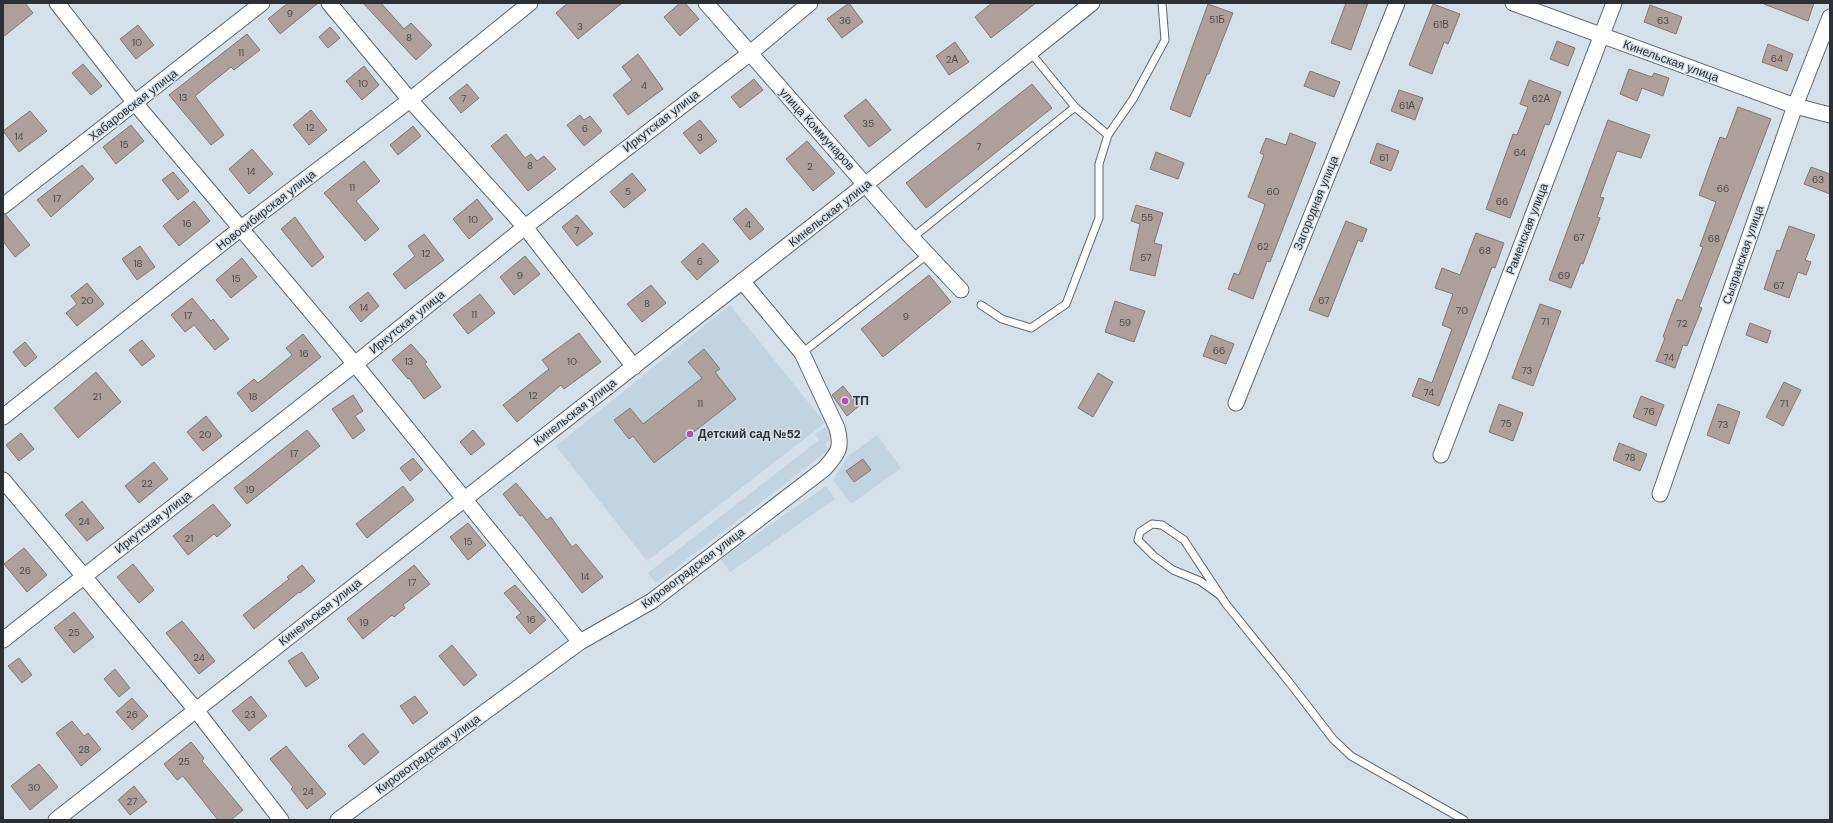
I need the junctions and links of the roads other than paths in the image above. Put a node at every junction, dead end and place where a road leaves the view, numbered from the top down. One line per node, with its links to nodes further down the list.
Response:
1 (57, 3): 17 (street)
2 (262, 3): 17 (street, Хабаровская улица)
3 (329, 3): 16 (street)
4 (530, 3): 16 (street, Новосибирская улица)
5 (706, 3): 15 (street, улица Коммунаров)
6 (810, 3): 15 (street, Иркутская улица)
7 (1092, 3): 14 (street, Кинельская улица)
8 (1162, 3): 21 (lane)
9 (1397, 3): 34 (street, Загородная улица)
10 (1513, 3): 13 (street, Кинельская улица)
11 (1614, 3): 13 (street, Раменская улица)
12 (1830, 17): 18 (street, Сызранская улица)
13 (1602, 35): 18 (street, Кинельская улица); 36 (street, Раменская улица)
14 (1030, 52): 19 (lane); 22 (street, Кинельская улица)
15 (749, 54): 22 (street, улица Коммунаров); 24 (street, Иркутская улица)
16 (410, 100): 24 (street); 25 (street, Новосибирская улица)
17 (135, 103): 23 (street, Хабаровская улица); 25 (street)
18 (1795, 106): 20 (street, Кинельская улица); 38 (street, Сызранская улица)
19 (1075, 107): 21 (lane); 26 (lane)
20 (1830, 115)
21 (1108, 135): 30 (lane)
22 (866, 184): 26 (street, улица Коммунаров); 28 (street, Кинельская улица)
23 (3, 206)
24 (524, 227): 32 (street, Иркутская улица); 33 (street)
25 (240, 229): 32 (street); 35 (street, Новосибирская улица)
26 (912, 238): 27 (street, улица Коммунаров)
27 (928, 254): 29 (street, улица Коммунаров); 31 (lane)
28 (742, 281): 31 (street, Кировоградская улица); 33 (street, Кинельская улица)
29 (961, 290)
30 (981, 305)
31 (802, 353): 43 (street, Кировоградская улица)
32 (355, 364): 39 (street); 40 (street, Иркутская улица)
33 (634, 367): 39 (street, Кинельская улица)
34 (1236, 403)
35 (3, 417)
36 (1440, 455)
37 (3, 480): 40 (street)
38 (1660, 494)
39 (463, 499): 43 (street); 44 (street, Кинельская улица)
40 (83, 577): 42 (street, Иркутская улица); 44 (street)
41 (1221, 596): 48 (lane)
42 (3, 640)
43 (580, 642): 47 (street, Кировоградская улица)
44 (196, 710): 45 (street, Кинельская улица); 46 (street)
45 (56, 820)
46 (281, 820)
47 (338, 820)
48 (1464, 820)

